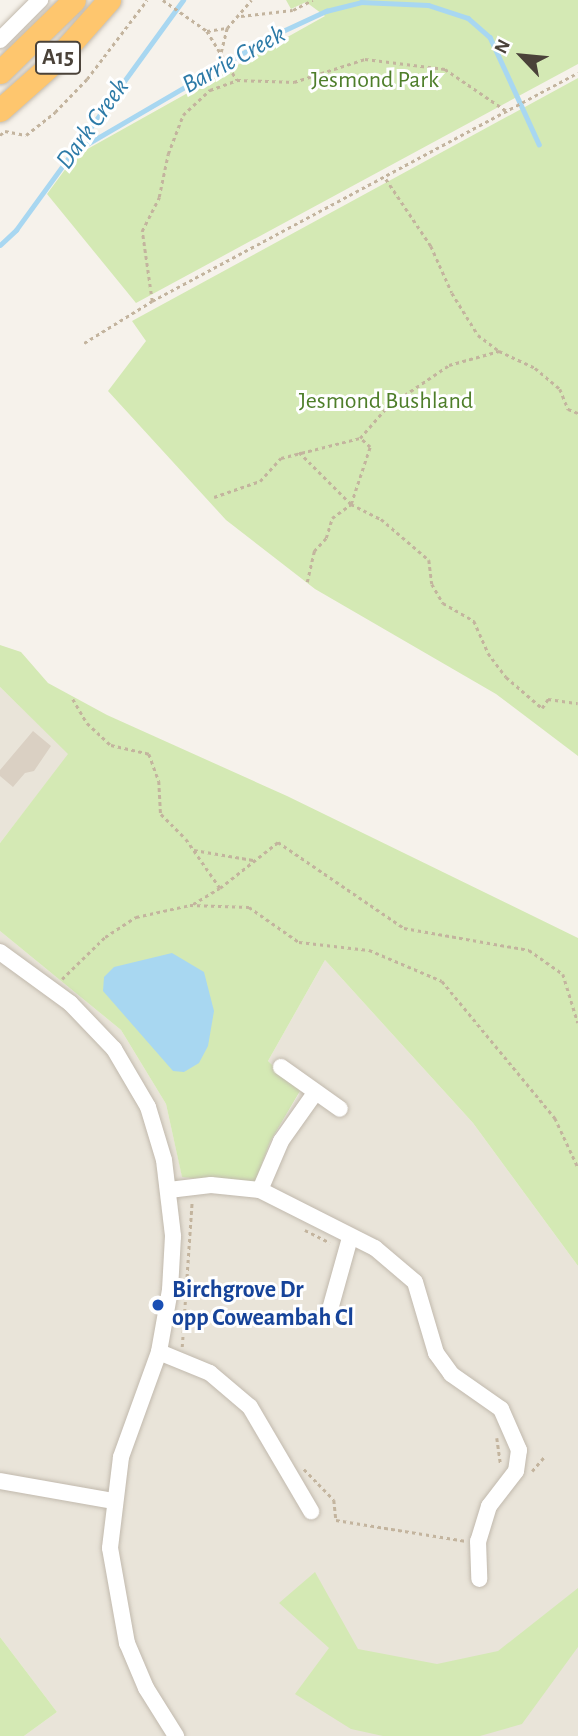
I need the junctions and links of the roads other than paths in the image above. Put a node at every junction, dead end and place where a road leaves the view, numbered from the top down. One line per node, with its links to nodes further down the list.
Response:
1 (40, 0): 4 (street)
2 (74, 0): 5 (highway, A15)
3 (109, 0): 6 (highway, A15)
4 (0, 40)
5 (0, 72)
6 (0, 110)
7 (0, 952): 11 (street)
8 (281, 1067): 9 (street)
9 (315, 1093): 10 (street); 12 (street)
10 (340, 1109)
11 (169, 1190): 12 (street); 15 (street)
12 (260, 1190): 13 (street)
13 (349, 1244): 14 (street); 19 (street)
14 (329, 1313)
15 (159, 1352): 17 (street); 18 (street)
16 (0, 1481): 17 (street)
17 (113, 1500): 20 (street)
18 (311, 1511)
19 (479, 1579)
20 (176, 1736)

